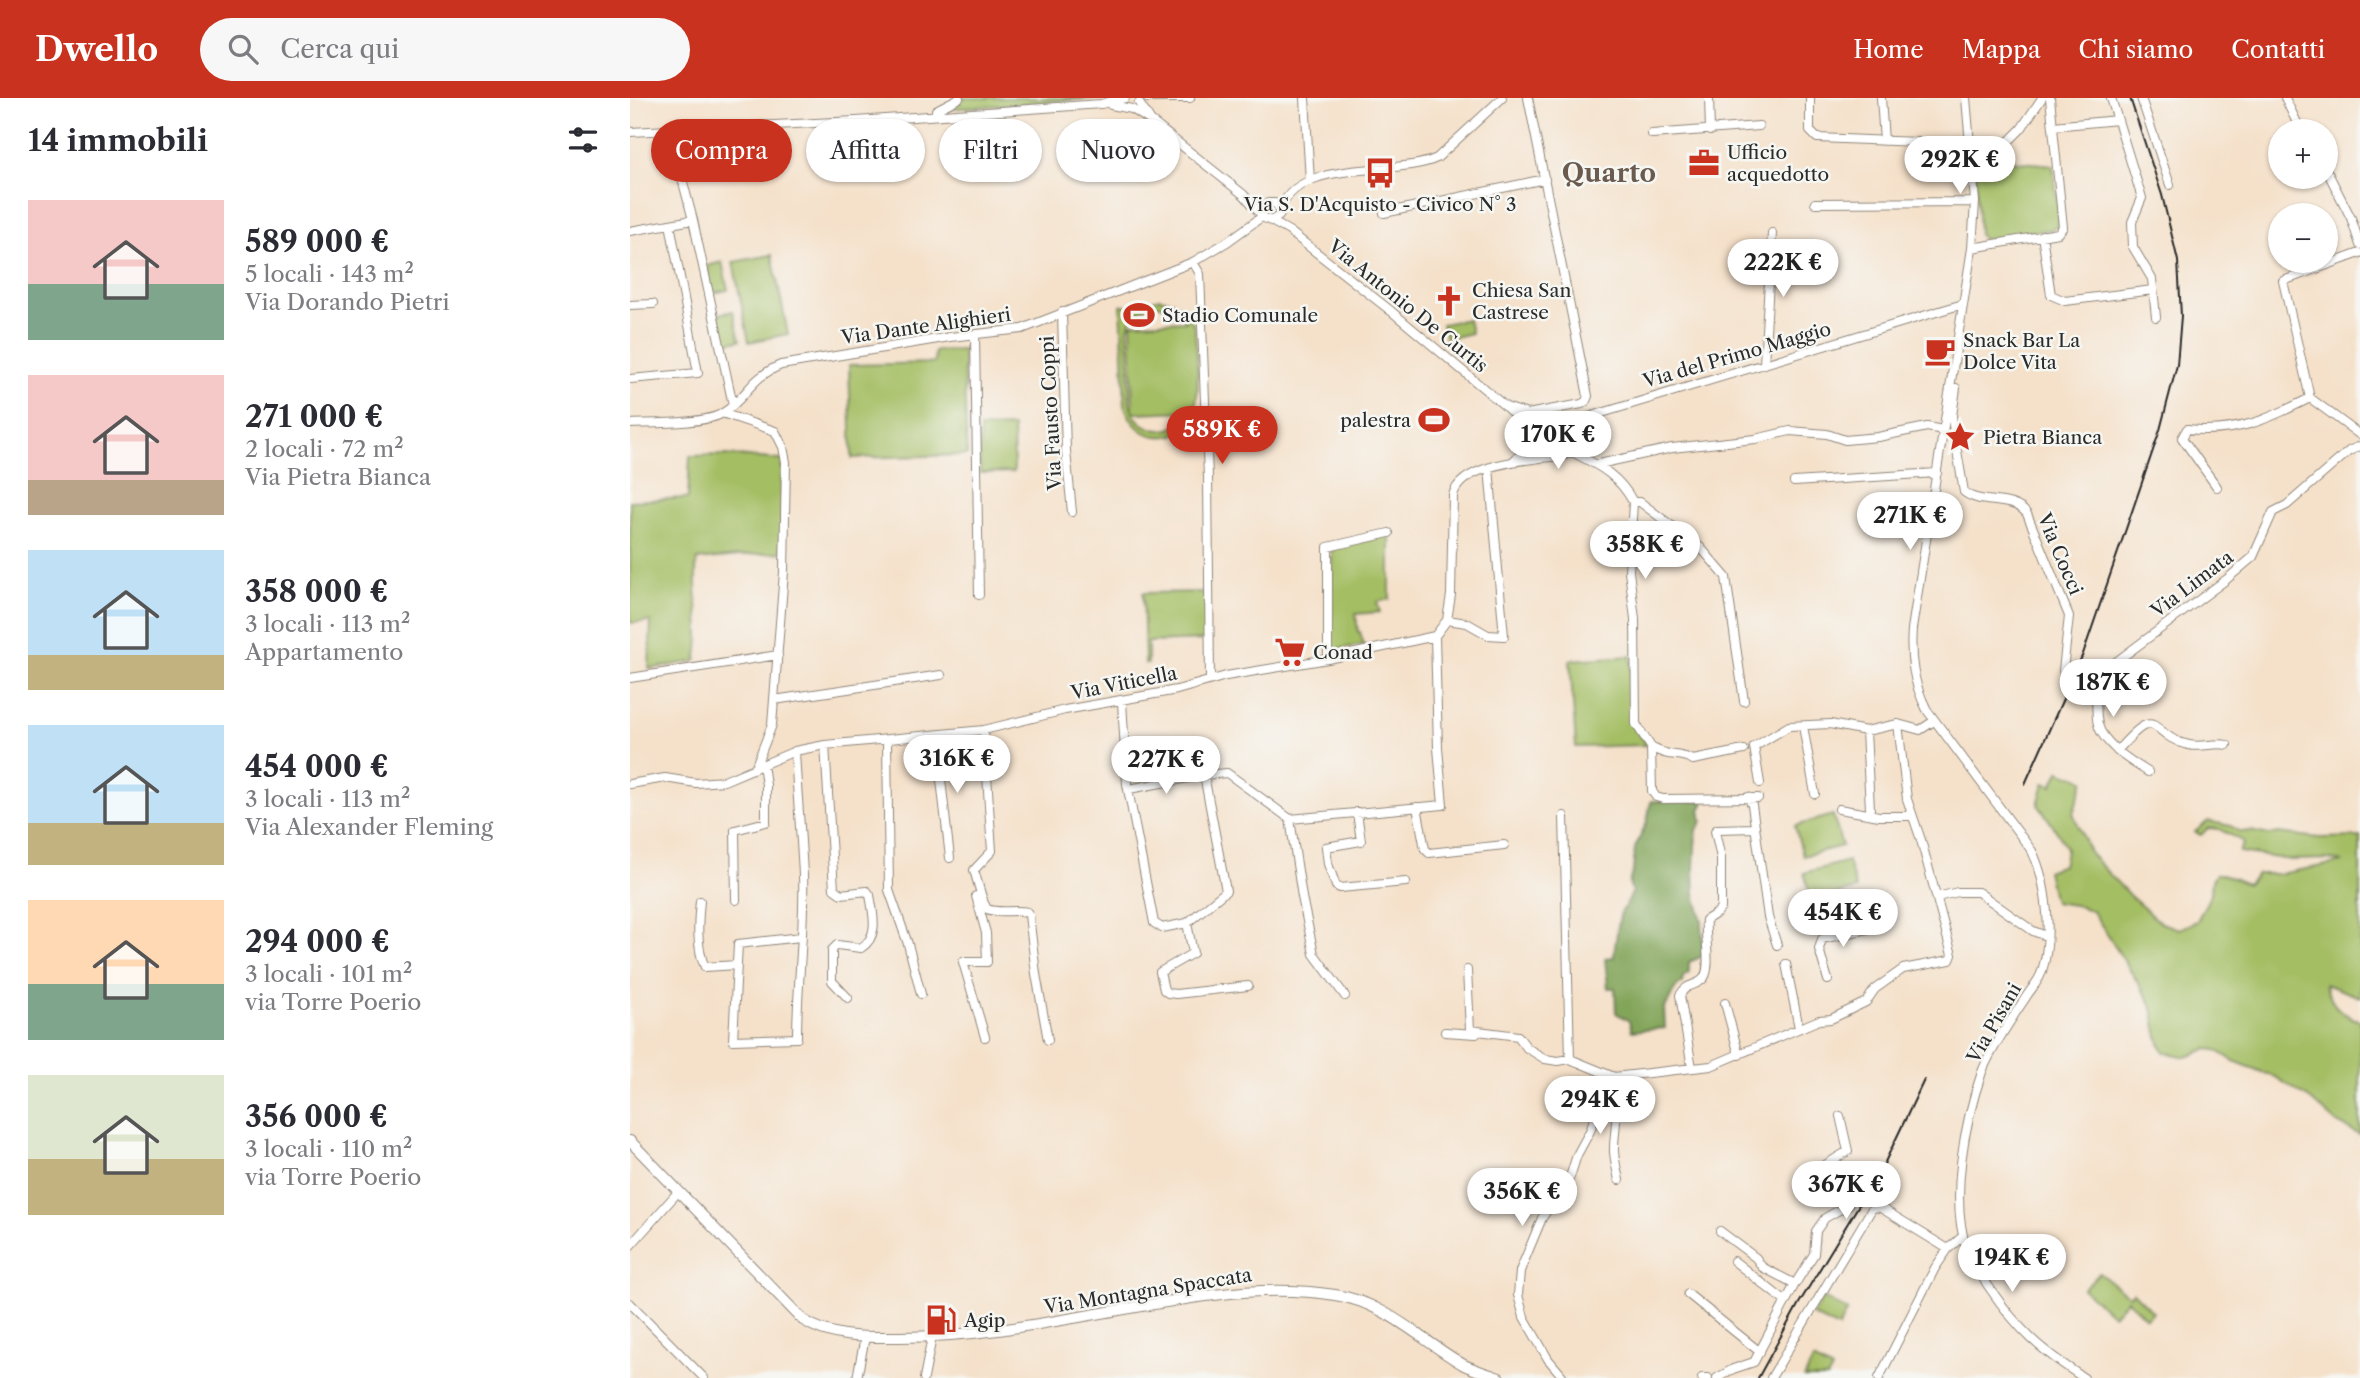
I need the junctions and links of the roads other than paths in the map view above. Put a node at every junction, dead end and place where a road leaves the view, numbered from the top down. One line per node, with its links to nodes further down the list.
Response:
1 (959, 98): 17 (street)
2 (1190, 98): 16 (street)
3 (1305, 98): 30 (street)
4 (1502, 98): 30 (street)
5 (1528, 98): 29 (street)
6 (1709, 98): 24 (street)
7 (1810, 98): 27 (street)
8 (1881, 98): 27 (street)
9 (1966, 98): 28 (street)
10 (2042, 98): 28 (street)
11 (2050, 98): 22 (street)
12 (2110, 98): 19 (street)
13 (2141, 98): 32 (street)
14 (2285, 98): 18 (street)
15 (1107, 101): 16 (street); 17 (street)
16 (1132, 101): 34 (street)
17 (936, 116): 20 (street)
18 (2295, 119)
19 (2118, 120): 22 (street); 53 (street)
20 (792, 124)
21 (1759, 127): 24 (street)
22 (2053, 127): 48 (street)
23 (651, 131): 25 (street)
24 (1710, 131): 26 (street)
25 (630, 132)
26 (1652, 134)
27 (1884, 141): 28 (street)
28 (1969, 144): 37 (street)
29 (1545, 179): 40 (street); 66 (street)
30 (1310, 181): 35 (street)
31 (683, 182): 42 (street)
32 (2170, 185)
33 (2336, 189): 49 (street)
34 (1244, 195): 36 (street); 41 (street)
35 (1287, 197): 36 (street); 39 (street)
36 (1270, 202): 39 (street); 41 (street)
37 (1975, 202): 38 (street); 50 (street)
38 (1815, 203)
39 (1280, 211): 43 (street); 46 (street, Via Antonio De Curtis)
40 (1384, 213)
41 (1262, 215): 43 (street); 52 (street, Via Dante Alighieri)
42 (693, 220): 45 (street); 64 (street)
43 (1271, 221): 46 (street, Via Antonio De Curtis)
44 (671, 229): 62 (street)
45 (630, 231)
46 (1289, 231): 65 (street, Via Antonio De Curtis)
47 (1772, 233): 61 (street)
48 (2042, 235): 50 (street); 53 (street)
49 (2360, 245)
50 (1972, 248): 55 (street)
51 (2360, 253): 63 (street)
52 (1193, 262): 57 (street, Via Dante Alighieri); 94 (street)
53 (2153, 290): 58 (street)
54 (653, 304): 56 (street)
55 (1963, 304): 60 (street); 61 (street, Via del Primo Maggio)
56 (630, 305)
57 (1062, 312): 59 (street, Via Dante Alighieri); 85 (street, Via Fausto Coppi)
58 (2157, 317)
59 (975, 335): 64 (street, Via Dante Alighieri); 87 (street)
60 (1956, 351): 72 (street, Via Pisani); 95 (street, Via Cocci, bridge)
61 (1764, 364): 73 (street, Via del Primo Maggio)
62 (630, 379)
63 (2310, 398): 74 (street); 83 (street)
64 (733, 405): 67 (street, Via Dante Alighieri)
65 (1506, 407): 68 (street, Via Antonio De Curtis); 70 (street, Via Antonio De Curtis)
66 (1542, 413): 68 (street); 71 (street)
67 (722, 414): 69 (street, Via Dante Alighieri); 90 (street)
68 (1527, 414): 70 (street); 71 (street, Via Antonio De Curtis)
69 (630, 424)
70 (1524, 424): 75 (street, Via Antonio De Curtis)
71 (1541, 425): 73 (street)
72 (1944, 430): 79 (street); 81 (street, Via Pisani)
73 (1556, 432): 75 (street, Via Antonio De Curtis); 77 (street)
74 (2360, 435)
75 (1541, 437): 78 (street)
76 (2360, 446): 95 (street, Via Limata)
77 (1571, 449): 78 (street); 79 (street)
78 (1529, 455): 80 (street)
79 (1599, 464): 84 (street)
80 (1489, 468): 88 (street); 88 (street)
81 (1937, 473): 82 (street); 101 (street, Via Pisani)
82 (1794, 482)
83 (2217, 487)
84 (1633, 502): 97 (street); 108 (street)
85 (1072, 512)
86 (1389, 533): 91 (street)
87 (979, 595)
88 (1447, 620): 89 (street)
89 (1435, 636): 91 (street, Via Viticella); 119 (street)
90 (778, 655): 93 (street); 96 (street)
91 (1328, 659): 94 (street, Via Viticella)
92 (941, 675): 96 (street)
93 (630, 678)
94 (1210, 680): 98 (street, Via Viticella)
95 (2087, 680): 111 (street)
96 (774, 700): 112 (street)
97 (1744, 701)
98 (1122, 702): 102 (street, Via Viticella); 117 (street)
99 (1898, 724): 101 (street); 103 (street); 124 (street)
100 (1802, 726): 103 (street); 115 (street); 118 (street)
101 (1927, 726): 136 (street, Via Pisani)
102 (984, 730): 104 (street, Via Viticella); 129 (street)
103 (1867, 731): 120 (street)
104 (936, 736): 105 (street, Via Viticella); 128 (street)
105 (887, 740): 106 (street, Via Viticella); 144 (street)
106 (825, 745): 110 (street, Via Viticella); 146 (street)
107 (2227, 745): 111 (street)
108 (1651, 747): 109 (street); 126 (street)
109 (1744, 750)
110 (795, 751): 112 (street, Via Viticella); 137 (street)
111 (2117, 751): 113 (street)
112 (759, 766): 116 (street, Via Viticella); 132 (street)
113 (2148, 772)
114 (1204, 775): 117 (street); 125 (street); 134 (street)
115 (1760, 783)
116 (630, 784)
117 (1129, 789): 134 (street)
118 (1815, 794)
119 (1417, 807): 122 (street); 127 (street)
120 (1870, 808)
121 (1839, 809): 124 (street)
122 (1357, 812): 125 (street); 130 (street)
123 (1564, 816): 154 (street)
124 (1912, 816): 131 (street)
125 (1290, 820): 145 (street)
126 (1755, 828): 138 (street); 155 (street)
127 (1504, 845)
128 (950, 858)
129 (974, 870): 150 (street); 151 (street)
130 (1406, 882)
131 (1937, 897): 136 (street); 148 (street)
132 (736, 900)
133 (701, 901): 140 (street)
134 (1187, 923): 143 (street)
135 (1872, 928): 142 (street)
136 (2046, 936): 162 (street, Via Pisani)
137 (801, 937): 140 (street); 140 (street)
138 (1777, 945)
139 (1786, 964): 148 (street)
140 (737, 965)
141 (1467, 970): 152 (street)
142 (1828, 979)
143 (1248, 986)
144 (921, 994)
145 (1345, 996)
146 (848, 998)
147 (1725, 1003): 153 (street)
148 (1799, 1028): 153 (street)
149 (1445, 1032): 152 (street)
150 (985, 1037)
151 (1048, 1040)
152 (1523, 1041): 154 (street)
153 (1739, 1055): 155 (street)
154 (1570, 1059): 156 (street)
155 (1692, 1068): 156 (street)
156 (1605, 1076): 159 (street); 177 (street)
157 (1840, 1116): 166 (street)
158 (630, 1141): 160 (main road, Via Montagna Spaccata)
159 (1619, 1180)
160 (678, 1192): 163 (street); 170 (main road, Via Montagna Spaccata)
161 (1720, 1231): 166 (street)
162 (1963, 1236): 164 (street); 183 (street, Via Pisani)
163 (630, 1247)
164 (1948, 1249): 181 (street); 182 (street)
165 (1734, 1261): 168 (street)
166 (1795, 1284): 168 (street)
167 (1688, 1294): 172 (street)
168 (1786, 1302): 172 (street)
169 (630, 1304): 173 (street)
170 (865, 1337): 171 (main road, Via Montagna Spaccata); 174 (street)
171 (932, 1337): 175 (street); 176 (main road, Via Montagna Spaccata)
172 (1760, 1352): 180 (street)
173 (704, 1378)
174 (857, 1378)
175 (924, 1378)
176 (1499, 1378)
177 (1564, 1378)
178 (1702, 1378): 179 (street)
179 (1708, 1378)
180 (1717, 1378)
181 (1771, 1378)
182 (1880, 1378)
183 (2084, 1378)

